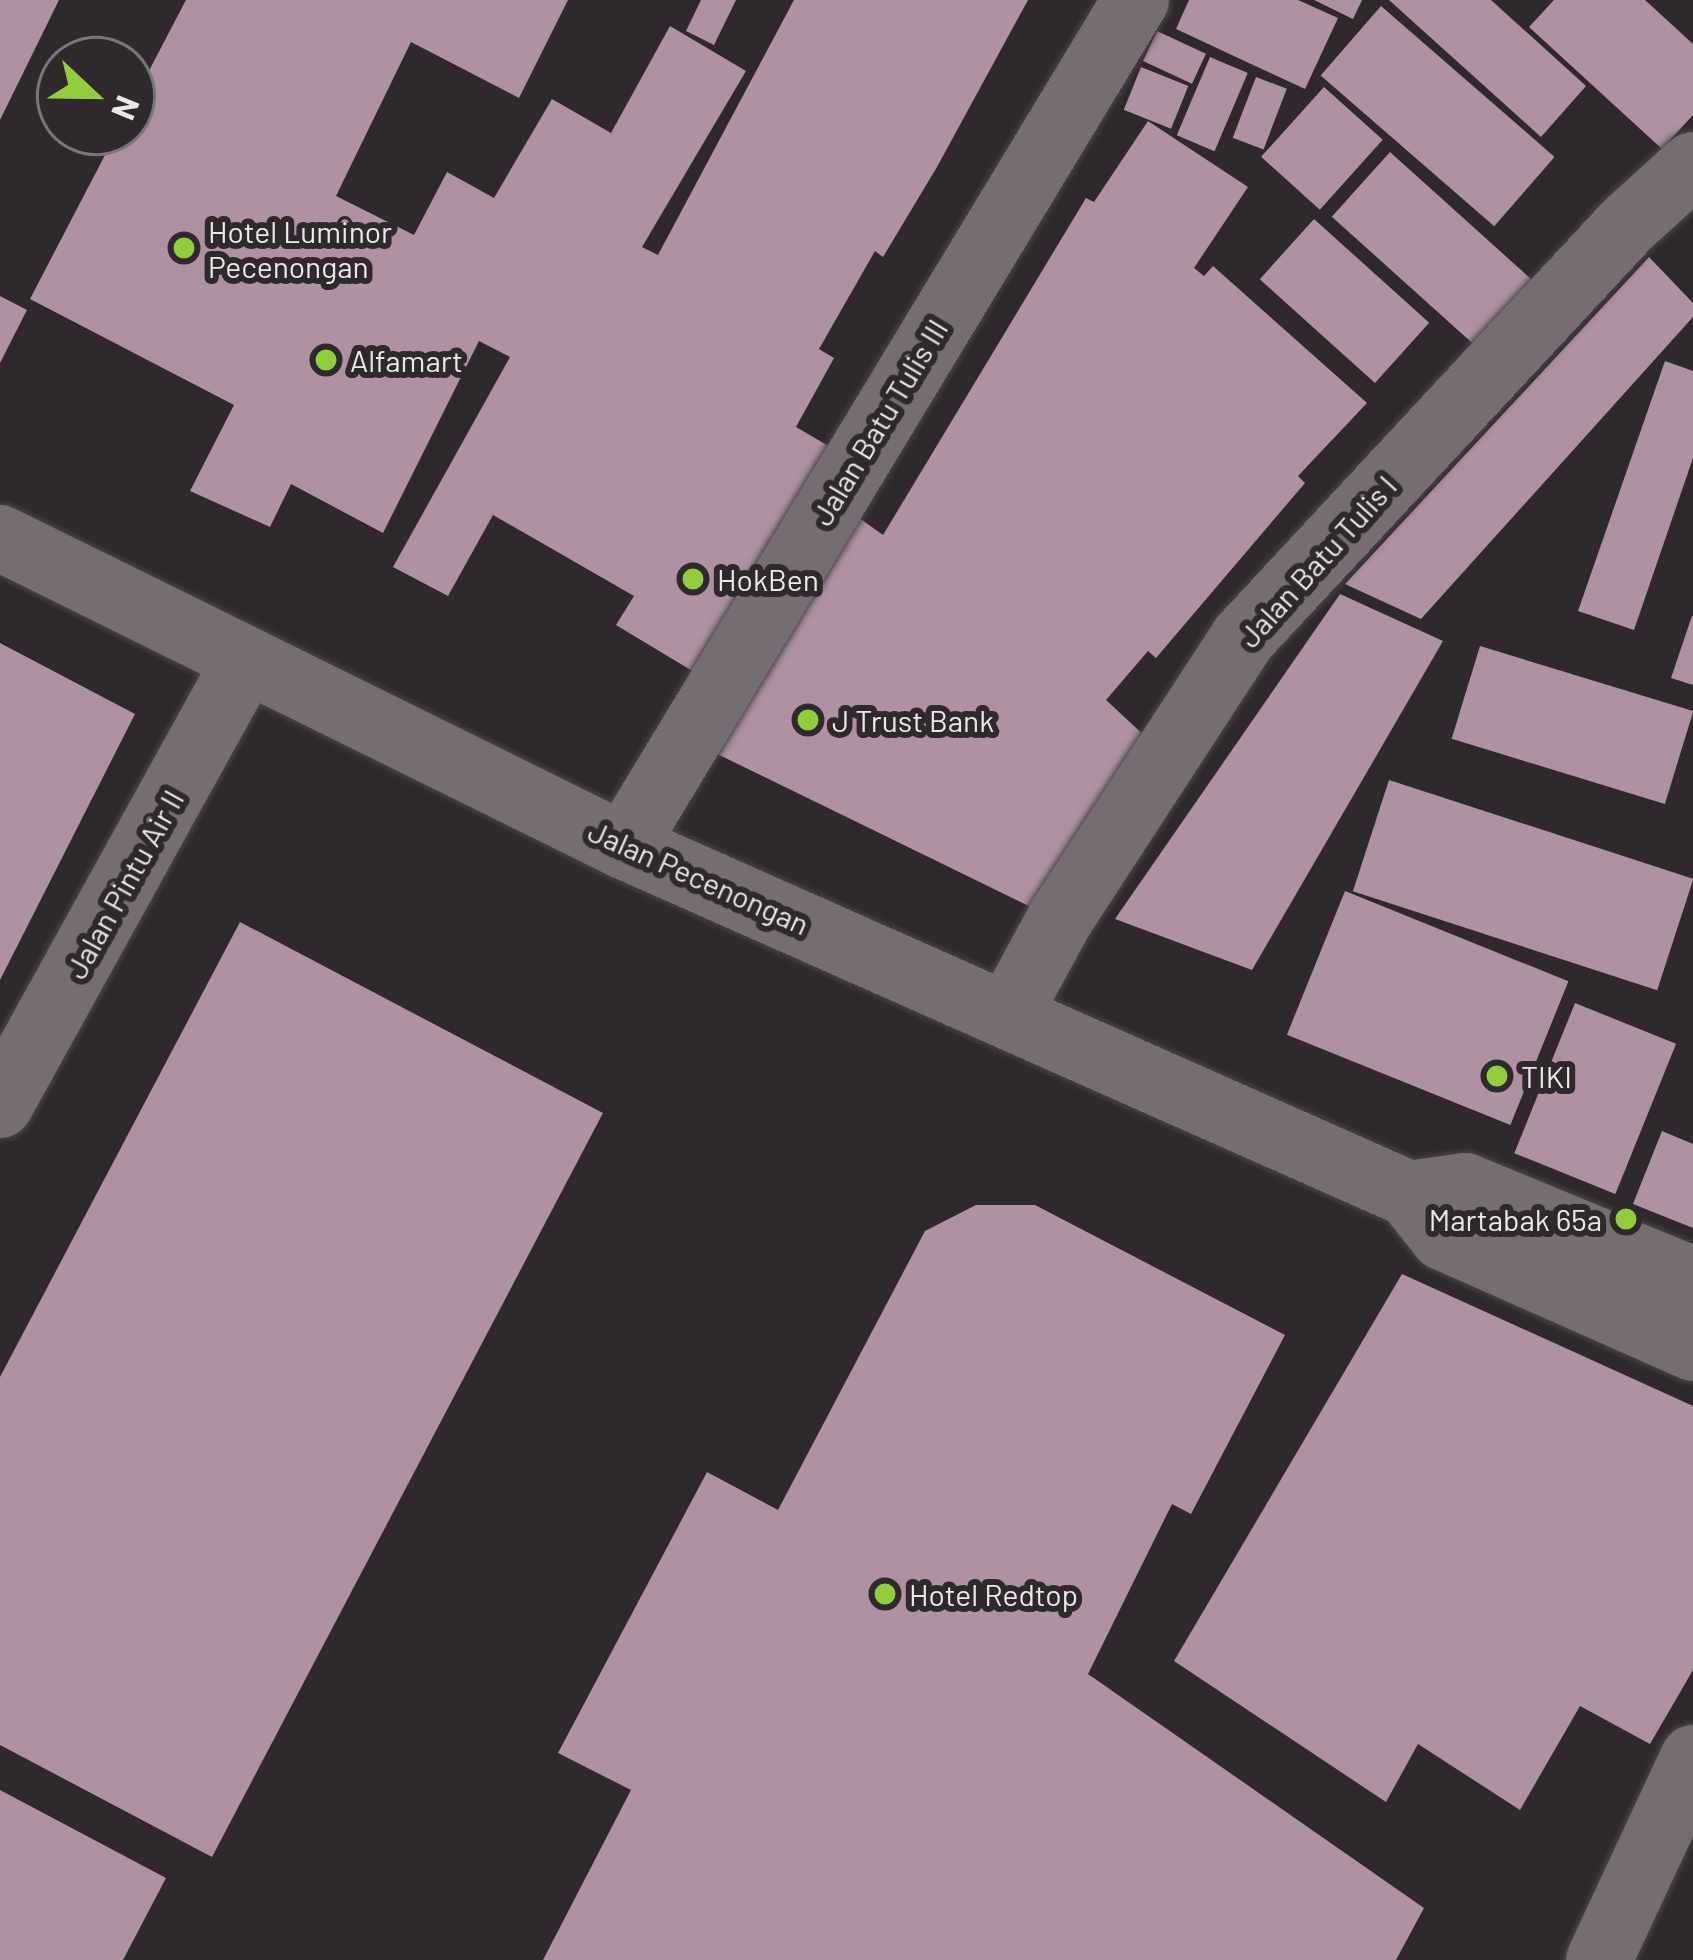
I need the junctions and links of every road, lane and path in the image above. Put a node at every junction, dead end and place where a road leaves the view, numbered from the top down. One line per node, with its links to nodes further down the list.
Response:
1 (1136, 0): 5 (street, Jalan Batu Tulis III)
2 (1693, 165): 6 (street, Jalan Batu Tulis I)
3 (0, 538): 4 (street, Jalan Pecenongan)
4 (245, 662): 5 (street, Jalan Pecenongan); 7 (street, Jalan Pintu Air II)
5 (624, 846): 6 (street, Jalan Pecenongan)
6 (1010, 1011): 8 (street, Jalan Pecenongan)
7 (0, 1105)
8 (1409, 1194): 9 (street); 10 (street, Jalan Pecenongan)
9 (1693, 1280)
10 (1693, 1348)
11 (1693, 1758): 12 (street)
12 (1599, 1960)

